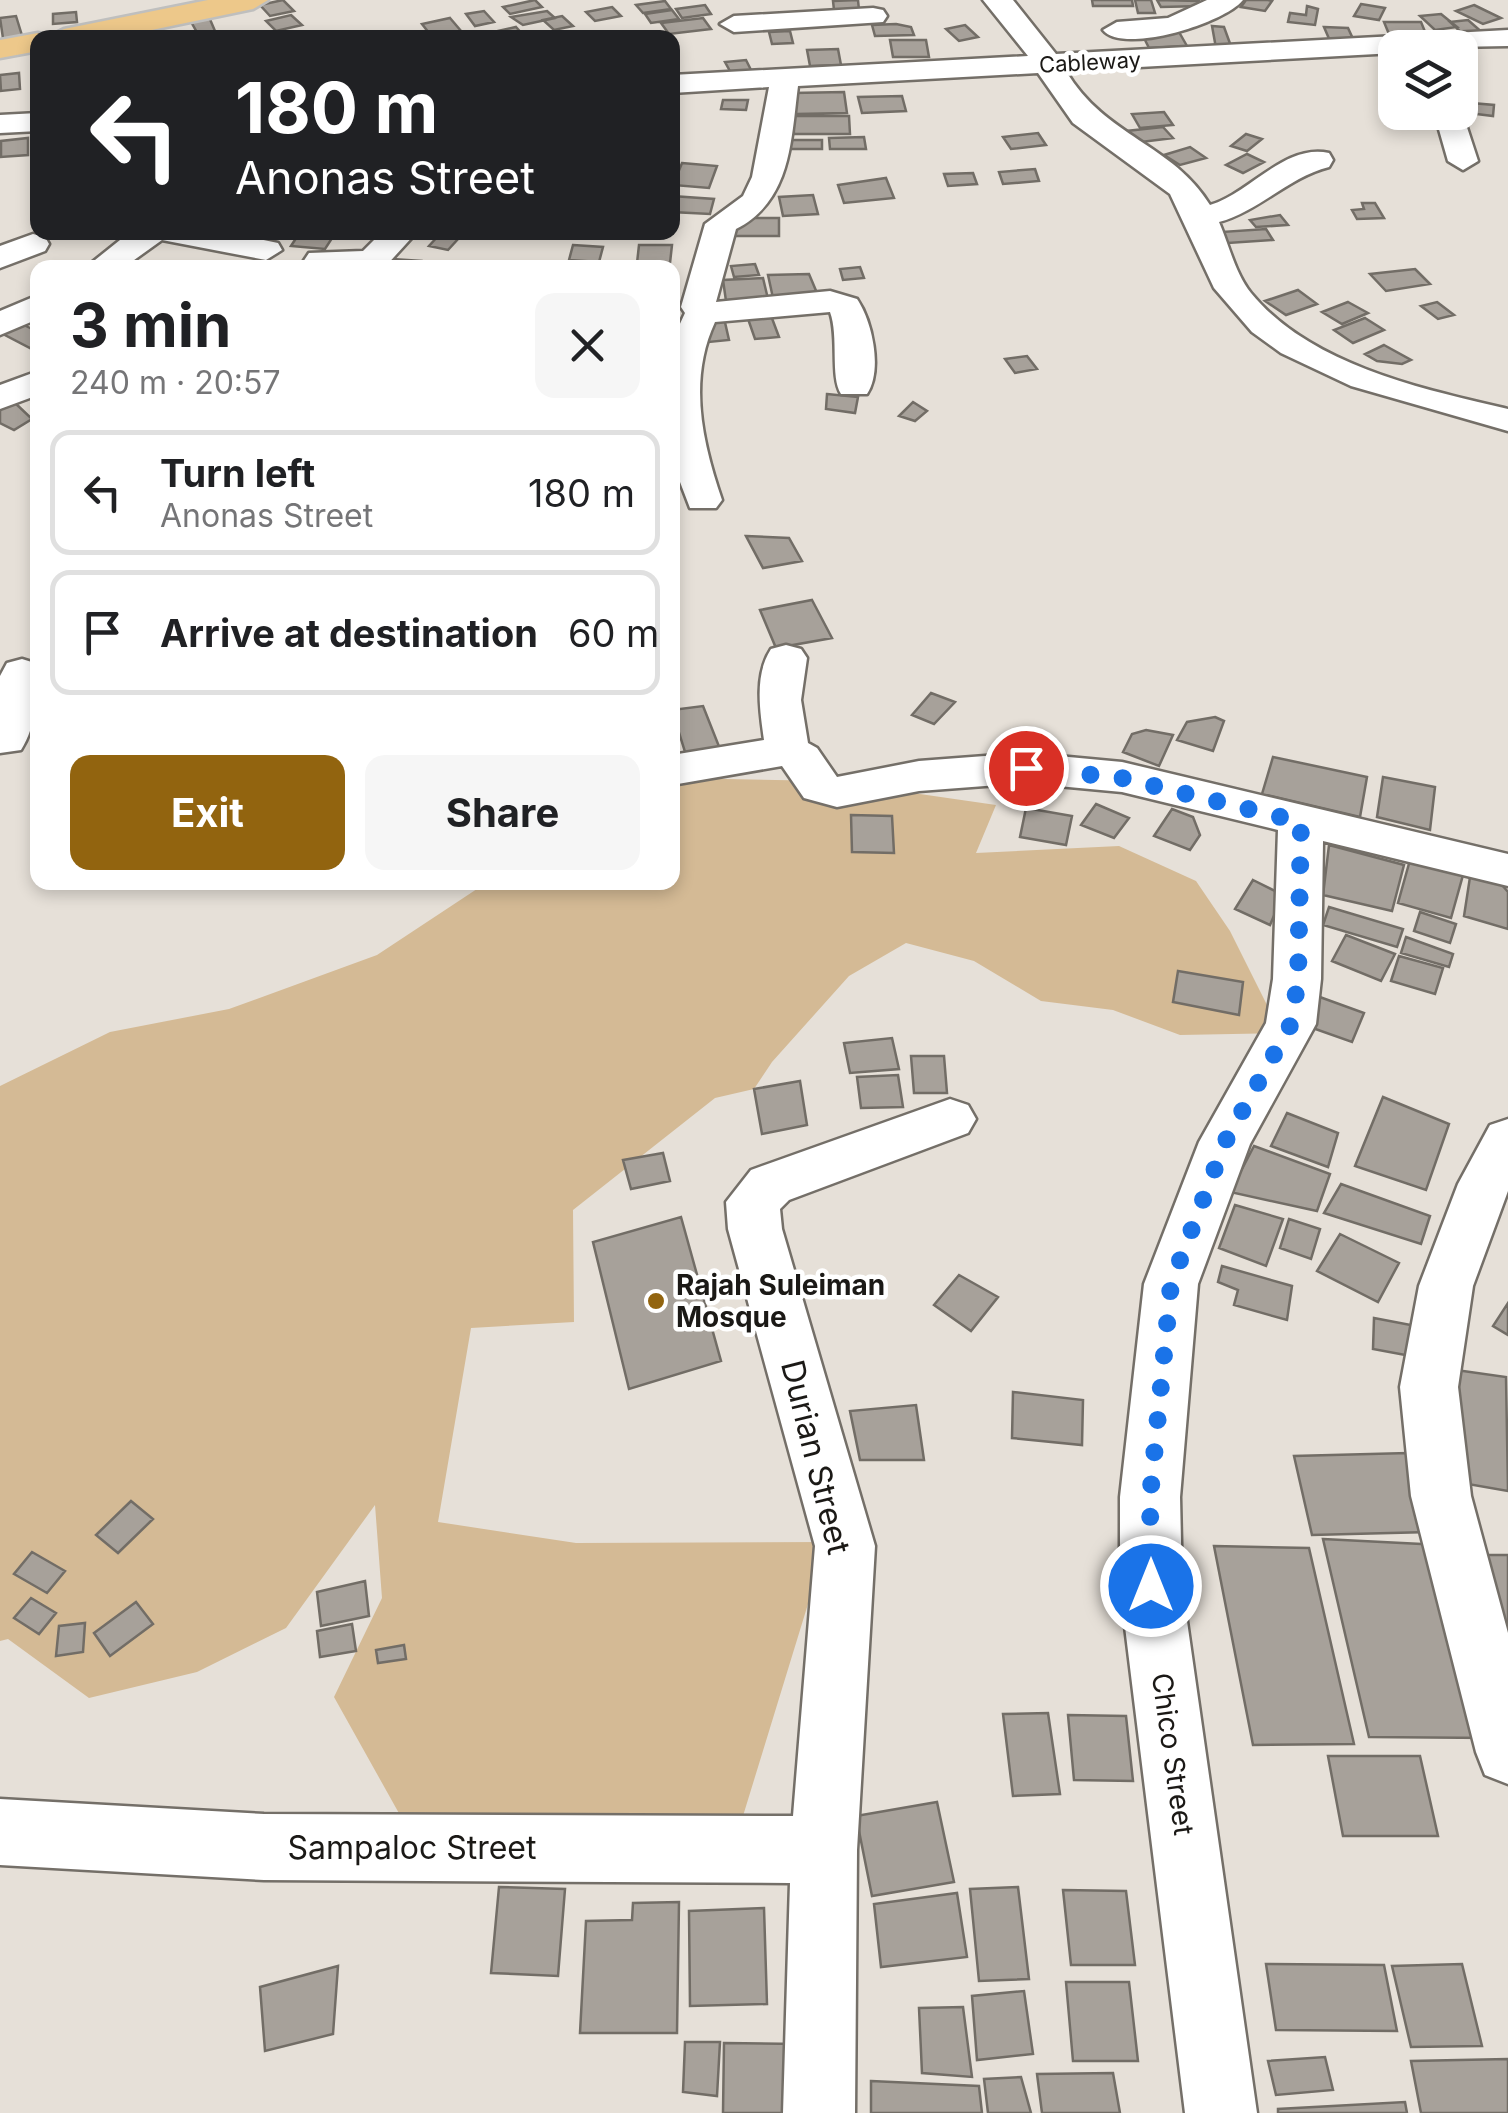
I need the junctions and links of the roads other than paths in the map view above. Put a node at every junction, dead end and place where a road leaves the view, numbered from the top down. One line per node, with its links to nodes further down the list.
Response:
1 (253, 0): 7 (main road)
2 (997, 0): 8 (street)
3 (1230, 0): 8 (street)
4 (804, 10): 5 (street); 6 (street)
5 (727, 12): 17 (street)
6 (873, 16)
7 (104, 30)
8 (1032, 34): 16 (street)
9 (1508, 38): 10 (street, Cableway)
10 (1478, 41)
11 (30, 43): 14 (main road)
12 (1478, 46): 13 (street)
13 (1508, 46)
14 (0, 49)
15 (1378, 49): 16 (street, Cableway)
16 (1050, 64): 17 (street, Cableway); 24 (street)
17 (771, 77): 18 (street, Cableway); 34 (street)
18 (680, 83)
19 (30, 122): 20 (street)
20 (0, 124)
21 (1454, 130): 23 (street)
22 (1318, 160): 24 (street)
23 (1463, 161)
24 (1202, 217): 40 (street)
25 (141, 240): 31 (street)
26 (212, 240): 29 (street)
27 (393, 240): 32 (street)
28 (34, 244): 30 (street)
29 (266, 250)
30 (0, 258)
31 (113, 260)
32 (373, 260)
33 (30, 309): 35 (street)
34 (703, 312): 36 (street); 38 (street)
35 (0, 326)
36 (680, 371)
37 (30, 385): 39 (street)
38 (854, 386)
39 (0, 398)
40 (1508, 420)
41 (680, 456): 42 (street)
42 (685, 502)
43 (786, 658): 46 (street)
44 (20, 671): 45 (street)
45 (6, 740)
46 (787, 751): 47 (street); 48 (street)
47 (680, 769)
48 (1301, 822): 49 (street); 56 (street, Chico Street)
49 (1508, 870)
50 (950, 1119): 54 (street, Durian Street)
51 (1508, 1140): 52 (street)
52 (1508, 1752)
53 (0, 1832): 54 (street, Sampaloc Street)
54 (824, 1850): 55 (street, Durian Street)
55 (819, 2113)
56 (1220, 2113)

